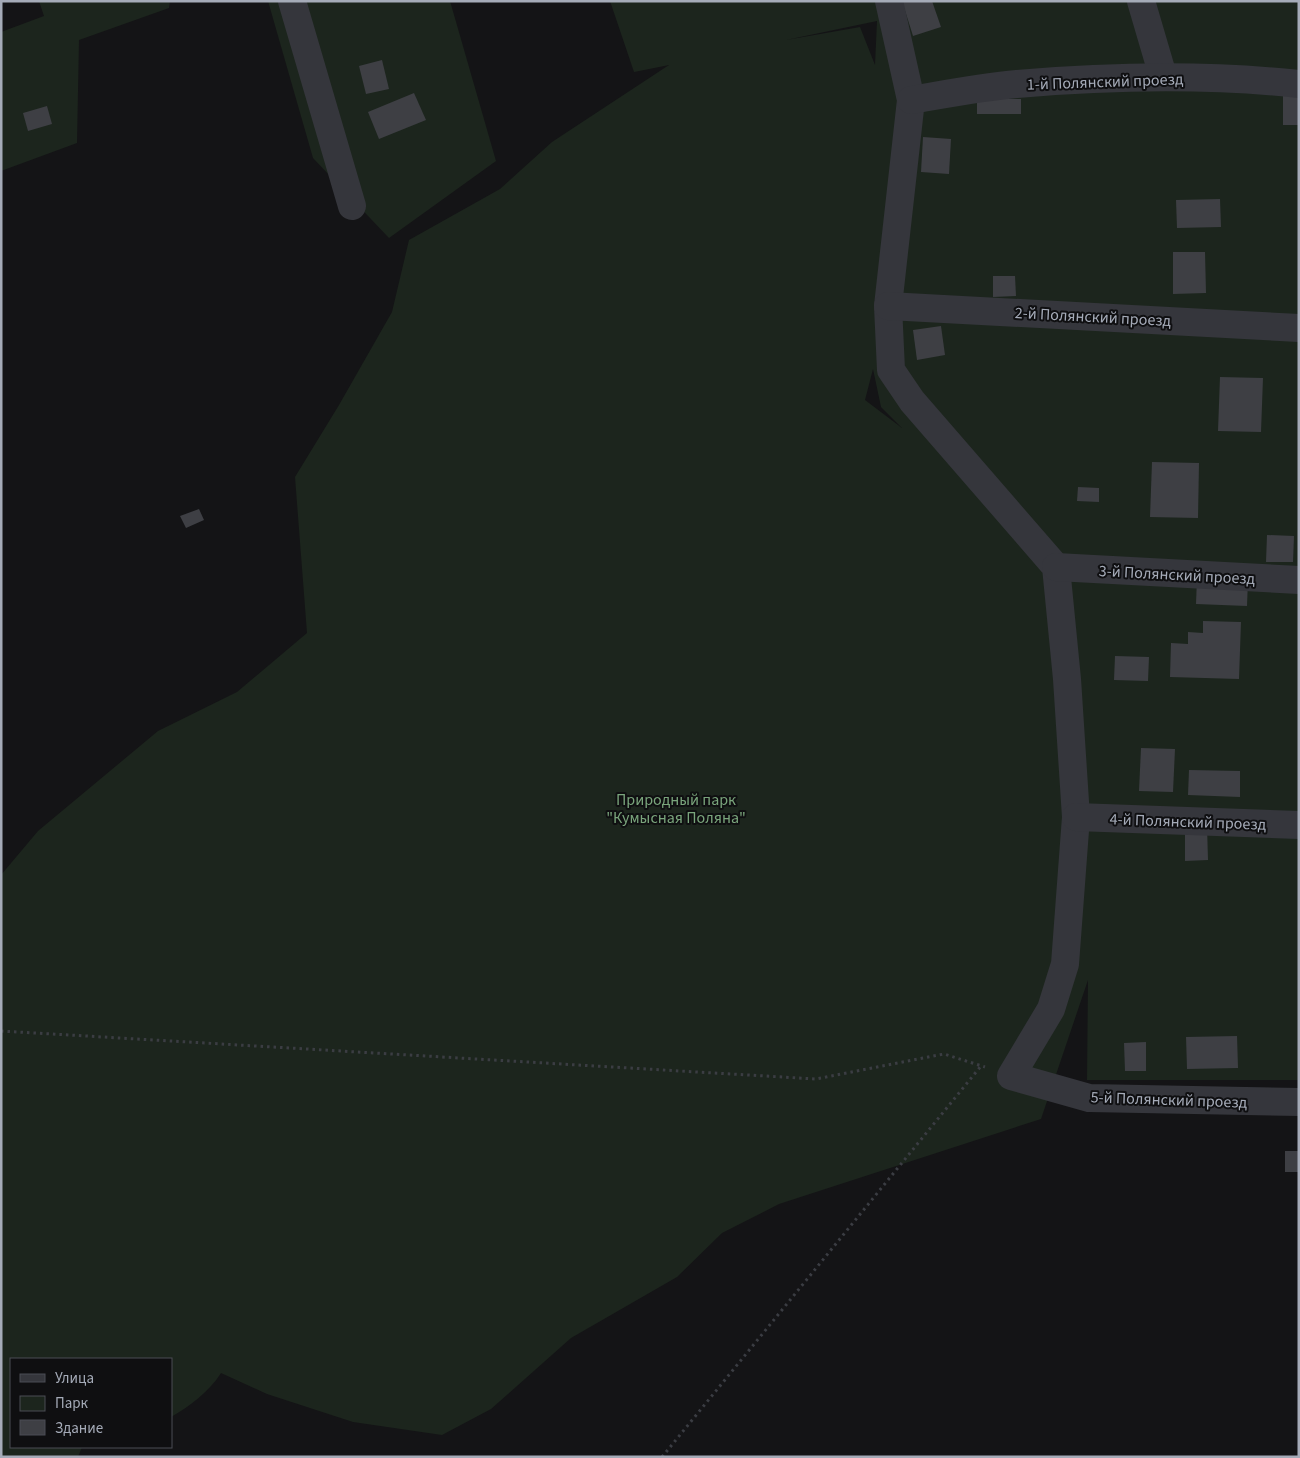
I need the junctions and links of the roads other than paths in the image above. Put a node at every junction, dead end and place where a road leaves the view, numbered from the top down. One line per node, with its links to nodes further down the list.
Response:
1 (292, 1): 7 (lane)
2 (889, 1): 6 (lane)
3 (1141, 1): 4 (lane)
4 (1163, 76): 5 (lane, 1-й Полянский проезд); 6 (lane, 1-й Полянский проезд)
5 (1299, 84)
6 (911, 100): 8 (lane)
7 (352, 206)
8 (888, 306): 9 (lane, 2-й Полянский проезд); 10 (lane)
9 (1299, 328)
10 (1056, 567): 11 (lane, 3-й Полянский проезд); 12 (lane)
11 (1299, 580)
12 (1076, 817): 13 (lane, 4-й Полянский проезд); 14 (lane, 5-й Полянский проезд)
13 (1299, 825)
14 (1299, 1102)

